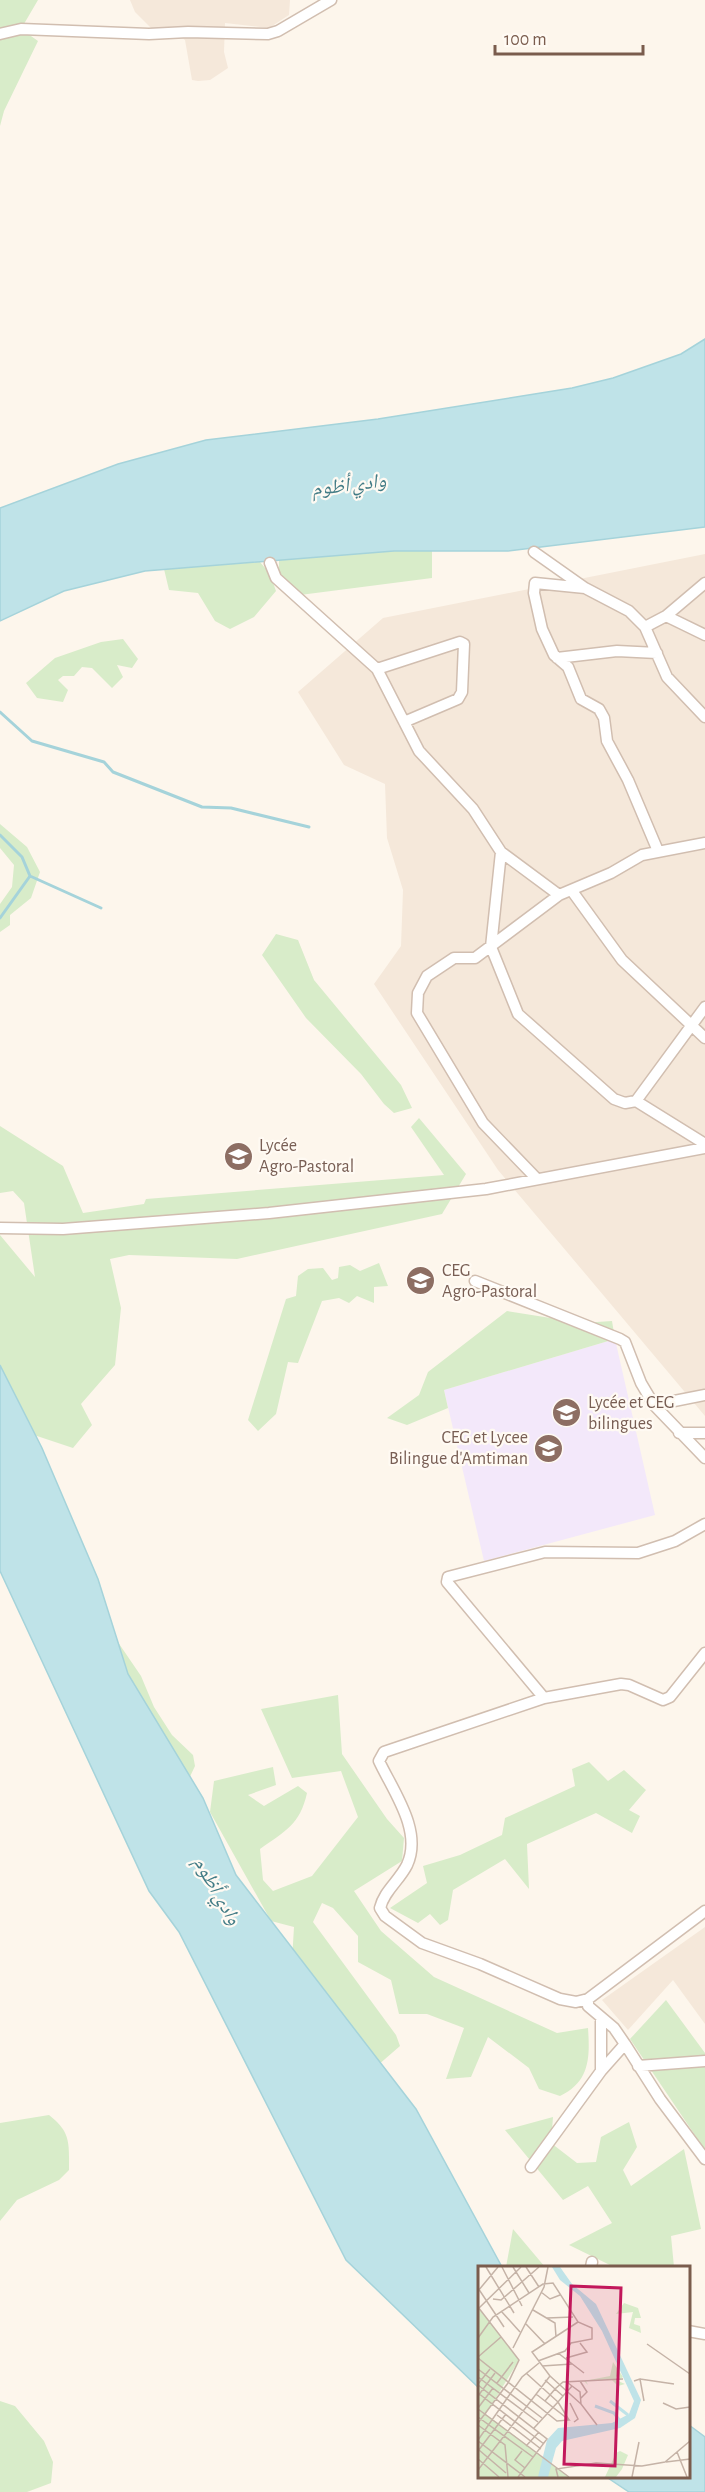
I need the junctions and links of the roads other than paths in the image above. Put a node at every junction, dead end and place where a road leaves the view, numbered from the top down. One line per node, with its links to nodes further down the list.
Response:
1 (332, 0): 2 (street)
2 (0, 34)
3 (534, 552): 6 (street)
4 (270, 563): 12 (street)
5 (705, 583): 7 (street)
6 (585, 588): 8 (street); 11 (street)
7 (666, 616): 8 (street); 9 (street)
8 (645, 627): 10 (street)
9 (705, 635)
10 (657, 653): 11 (street); 13 (street)
11 (557, 658): 16 (street)
12 (377, 669): 14 (street); 14 (street)
13 (705, 717)
14 (404, 722): 17 (street)
15 (705, 843): 16 (street)
16 (658, 851): 18 (street)
17 (501, 852): 19 (street); 20 (street)
18 (572, 891): 19 (street); 22 (street)
19 (558, 895): 20 (street)
20 (491, 946): 24 (street); 26 (street)
21 (705, 1007): 22 (street)
22 (691, 1026): 23 (street); 24 (street)
23 (705, 1038)
24 (636, 1101): 25 (street)
25 (705, 1146): 26 (street)
26 (537, 1179): 27 (street)
27 (0, 1228)
28 (475, 1281): 30 (street)
29 (705, 1395): 30 (street)
30 (654, 1405): 31 (street)
31 (679, 1433): 32 (street); 33 (street)
32 (705, 1433)
33 (705, 1458)
34 (705, 1524): 36 (street)
35 (705, 1653): 36 (street)
36 (544, 1698): 38 (street)
37 (705, 1911): 38 (street)
38 (588, 1999): 39 (street)
39 (601, 2018): 40 (street); 43 (street)
40 (626, 2044): 42 (street); 43 (street)
41 (705, 2061): 42 (street)
42 (638, 2066): 44 (street)
43 (601, 2071): 45 (street)
44 (705, 2160)
45 (531, 2167)
46 (690, 2331): 47 (street)
47 (705, 2334)

